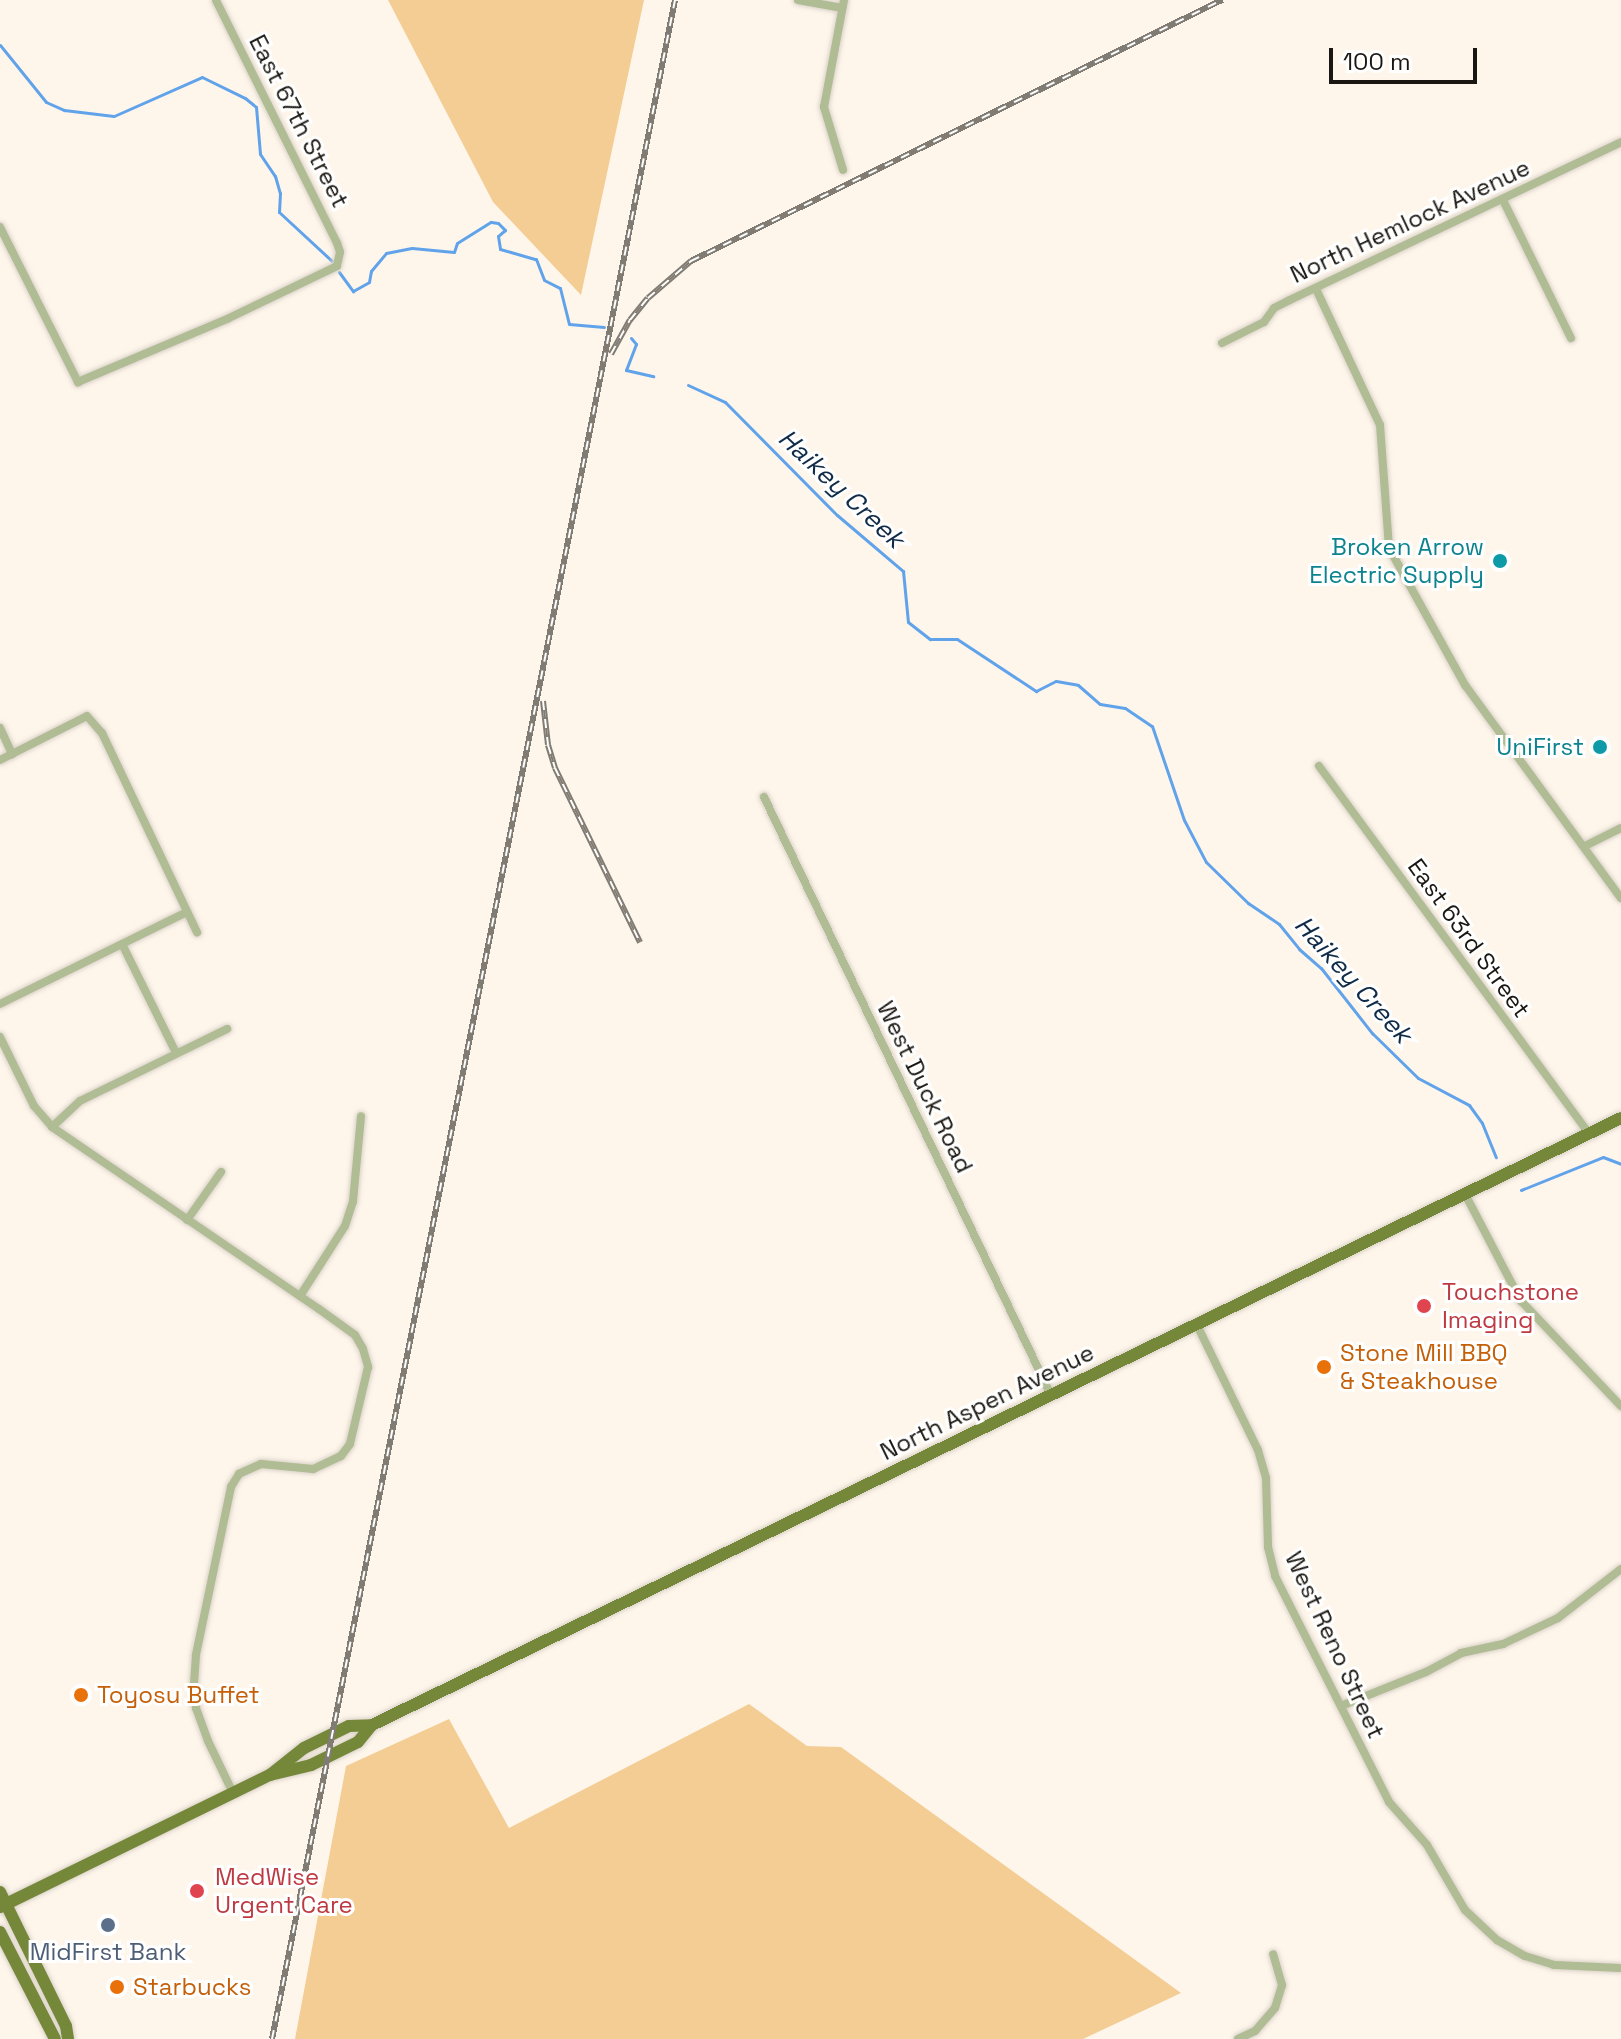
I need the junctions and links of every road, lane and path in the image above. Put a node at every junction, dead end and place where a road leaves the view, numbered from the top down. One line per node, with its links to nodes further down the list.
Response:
1 (216, 0): 7 (street, East 67th Street)
2 (798, 0): 3 (street)
3 (843, 4): 5 (street)
4 (1621, 142): 6 (street, North Hemlock Avenue)
5 (843, 170)
6 (1503, 200): 8 (street, North Hemlock Avenue); 9 (street)
7 (0, 227)
8 (1316, 289): 10 (street, North Hemlock Avenue); 17 (street)
9 (1571, 338)
10 (1222, 343)
11 (0, 728): 12 (street)
12 (12, 754): 13 (street); 19 (street)
13 (0, 760)
14 (1319, 766): 29 (street, East 63rd Street)
15 (764, 797): 35 (street, West Duck Road)
16 (1621, 828): 17 (street)
17 (1585, 846): 18 (street)
18 (1621, 898)
19 (187, 912): 20 (street); 21 (street)
20 (197, 932)
21 (122, 944): 22 (street); 25 (street)
22 (0, 1004)
23 (227, 1029): 25 (street)
24 (0, 1037): 28 (street)
25 (176, 1053): 28 (street)
26 (361, 1116): 33 (street)
27 (1621, 1118): 29 (main road, North Aspen Avenue)
28 (52, 1127): 32 (street)
29 (1589, 1134): 31 (main road, North Aspen Avenue)
30 (221, 1172): 32 (street)
31 (1465, 1194): 34 (main road, North Aspen Avenue); 36 (street)
32 (187, 1220): 33 (street)
33 (300, 1296): 39 (street)
34 (1197, 1325): 35 (main road, North Aspen Avenue); 38 (street, West Reno Street)
35 (1051, 1395): 39 (main road, North Aspen Avenue)
36 (1621, 1406)
37 (1621, 1569): 38 (street)
38 (1341, 1706): 43 (street, West Reno Street)
39 (233, 1793): 40 (main road, North Aspen Avenue)
40 (2, 1901): 45 (main road)
41 (0, 1932): 44 (main road)
42 (1273, 1954): 46 (street)
43 (1621, 1968)
44 (55, 2039)
45 (68, 2039)
46 (1238, 2039)

